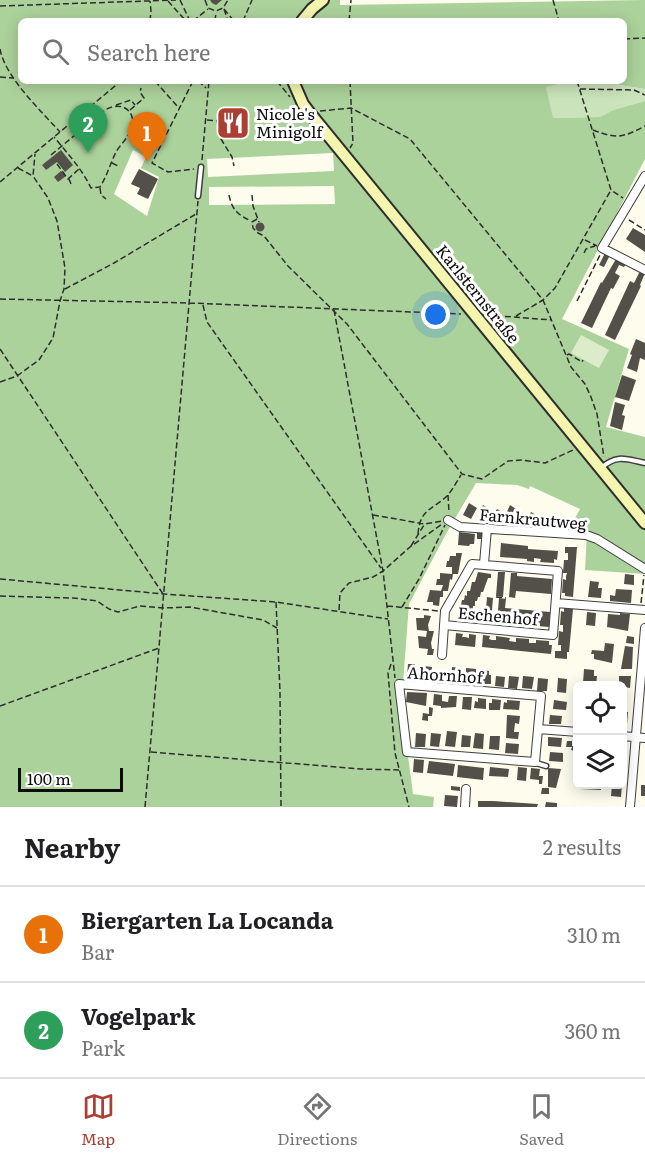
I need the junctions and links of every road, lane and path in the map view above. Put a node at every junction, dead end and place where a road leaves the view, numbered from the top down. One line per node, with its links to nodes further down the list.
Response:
1 (168, 0): 2 (path); 8 (path); 18 (path)
2 (176, 0)
3 (180, 0): 19 (path)
4 (252, 0): 24 (path)
5 (323, 0): 25 (street)
6 (351, 0): 26 (path)
7 (553, 0): 27 (path)
8 (150, 1): 13 (path); 17 (path)
9 (205, 1): 10 (path); 14 (path)
10 (210, 1)
11 (222, 1): 12 (path)
12 (227, 1): 15 (path)
13 (0, 6)
14 (208, 8): 16 (path); 20 (path)
15 (224, 8): 16 (path); 22 (path); 23 (path)
16 (216, 11): 21 (path)
17 (150, 18)
18 (183, 18)
19 (190, 18)
20 (196, 18)
21 (215, 18)
22 (227, 18)
23 (232, 18)
24 (244, 18)
25 (304, 18)
26 (349, 18)
27 (558, 18)
28 (645, 38): 29 (path)
29 (627, 39)
30 (0, 49): 32 (path)
31 (0, 77): 32 (path)
32 (15, 79): 33 (path)
33 (18, 83)
34 (19, 84): 60 (path)
35 (117, 84): 60 (path)
36 (157, 84): 49 (path)
37 (191, 84): 49 (path)
38 (201, 84): 45 (path)
39 (209, 84): 45 (path)
40 (294, 84): 52 (street, Karlsternstraße)
41 (350, 84): 50 (path)
42 (578, 84): 44 (path)
43 (141, 88): 47 (path)
44 (579, 89): 46 (path); 57 (path)
45 (208, 90): 53 (path)
46 (645, 95)
47 (135, 105): 48 (path); 51 (path)
48 (115, 106): 51 (path); 62 (path)
49 (179, 108): 71 (path)
50 (351, 108): 52 (path); 64 (path); 101 (path)
51 (129, 111): 59 (path)
52 (309, 112): 64 (street, Karlsternstraße)
53 (206, 119): 55 (path); 69 (path)
54 (238, 119): 55 (path)
55 (217, 121): 68 (path)
56 (645, 126): 57 (path)
57 (592, 129): 84 (path)
58 (144, 130): 59 (path)
59 (131, 131): 66 (path)
60 (60, 132): 61 (path)
61 (54, 137): 62 (path); 63 (path)
62 (62, 146): 65 (path); 73 (path)
63 (35, 154): 70 (path); 77 (path)
64 (345, 154): 107 (street, Karlsternstraße)
65 (51, 155)
66 (111, 163): 74 (path); 83 (path)
67 (57, 164): 80 (path)
68 (234, 166)
69 (201, 167): 87 (lane)
70 (17, 168): 77 (path); 81 (path)
71 (160, 168): 72 (path); 75 (path)
72 (195, 168)
73 (80, 169): 76 (path); 83 (path)
74 (120, 171)
75 (158, 172)
76 (74, 174): 78 (path); 80 (path)
77 (33, 176): 99 (path)
78 (77, 176)
79 (645, 176): 89 (street)
80 (68, 179): 82 (path)
81 (0, 182)
82 (71, 184)
83 (100, 187): 88 (path)
84 (611, 190): 89 (path); 95 (path)
85 (229, 195): 93 (path)
86 (252, 195): 93 (path)
87 (198, 196)
88 (106, 199)
89 (628, 201): 92 (street)
90 (198, 204): 91 (path)
91 (197, 213): 99 (path); 104 (path)
92 (620, 215): 94 (path); 96 (street)
93 (252, 222): 106 (path)
94 (645, 230)
95 (584, 240): 96 (path); 101 (path)
96 (600, 248): 97 (path); 98 (street); 103 (path)
97 (584, 253)
98 (645, 270)
99 (64, 289): 102 (path)
100 (0, 299): 102 (path)
101 (543, 300): 108 (path); 109 (path)
102 (60, 301): 104 (path); 113 (path)
103 (577, 301)
104 (189, 303): 105 (path); 132 (path)
105 (202, 304): 106 (path); 130 (path)
106 (334, 309): 107 (path); 118 (path); 120 (path)
107 (475, 314): 108 (path); 117 (street, Karlsternstraße)
108 (515, 317): 109 (path)
109 (552, 320): 111 (path)
110 (0, 349): 113 (path)
111 (566, 356): 112 (path); 117 (path)
112 (583, 360)
113 (17, 376): 114 (path); 132 (path)
114 (0, 382)
115 (577, 448): 118 (path)
116 (645, 463): 117 (lane)
117 (603, 466): 123 (street, Karlsternstraße)
118 (462, 474): 119 (path)
119 (448, 495): 121 (path); 122 (path)
120 (372, 515): 122 (path); 130 (path)
121 (448, 520): 124 (path); 125 (street, Farnkrautweg); 127 (path); 139 (path)
122 (419, 523): 124 (path); 126 (path)
123 (645, 523)
124 (425, 524): 126 (path)
125 (487, 528): 128 (street); 129 (street, Farnkrautweg)
126 (418, 534): 127 (path)
127 (410, 547): 130 (path)
128 (484, 564): 137 (street, Eschenhof); 142 (street, Eschenhof)
129 (645, 569): 141 (path)
130 (383, 571): 138 (path); 143 (path)
131 (0, 579): 132 (path)
132 (164, 594): 136 (path); 140 (path)
133 (0, 596): 140 (path)
134 (496, 597): 135 (path)
135 (506, 598)
136 (276, 602): 143 (path); 146 (path)
137 (556, 603): 141 (street, Eschenhof); 145 (street, Eschenhof)
138 (387, 606): 139 (path); 144 (path)
139 (402, 607): 142 (path)
140 (163, 608): 146 (path); 148 (path)
141 (643, 610)
142 (446, 611): 145 (street, Eschenhof)
143 (339, 612): 144 (path)
144 (388, 619): 150 (path)
145 (444, 626): 149 (street, Eschenhof)
146 (277, 628): 160 (path)
147 (645, 628): 156 (street)
148 (159, 648): 152 (path); 158 (path)
149 (442, 655)
150 (392, 662): 151 (path); 162 (path)
151 (399, 684): 153 (street, Ahornhof); 159 (street, Ahornhof)
152 (0, 706)
153 (538, 729): 154 (street); 159 (street, Ahornhof)
154 (573, 732)
155 (627, 736): 156 (street)
156 (636, 737): 157 (street); 168 (street)
157 (645, 738)
158 (150, 752): 160 (path); 164 (path)
159 (535, 762): 161 (lane)
160 (280, 763): 162 (path); 165 (path)
161 (546, 766)
162 (399, 770): 166 (path)
163 (466, 789): 167 (street)
164 (145, 807)
165 (281, 807)
166 (409, 807)
167 (465, 807)
168 (630, 807)

